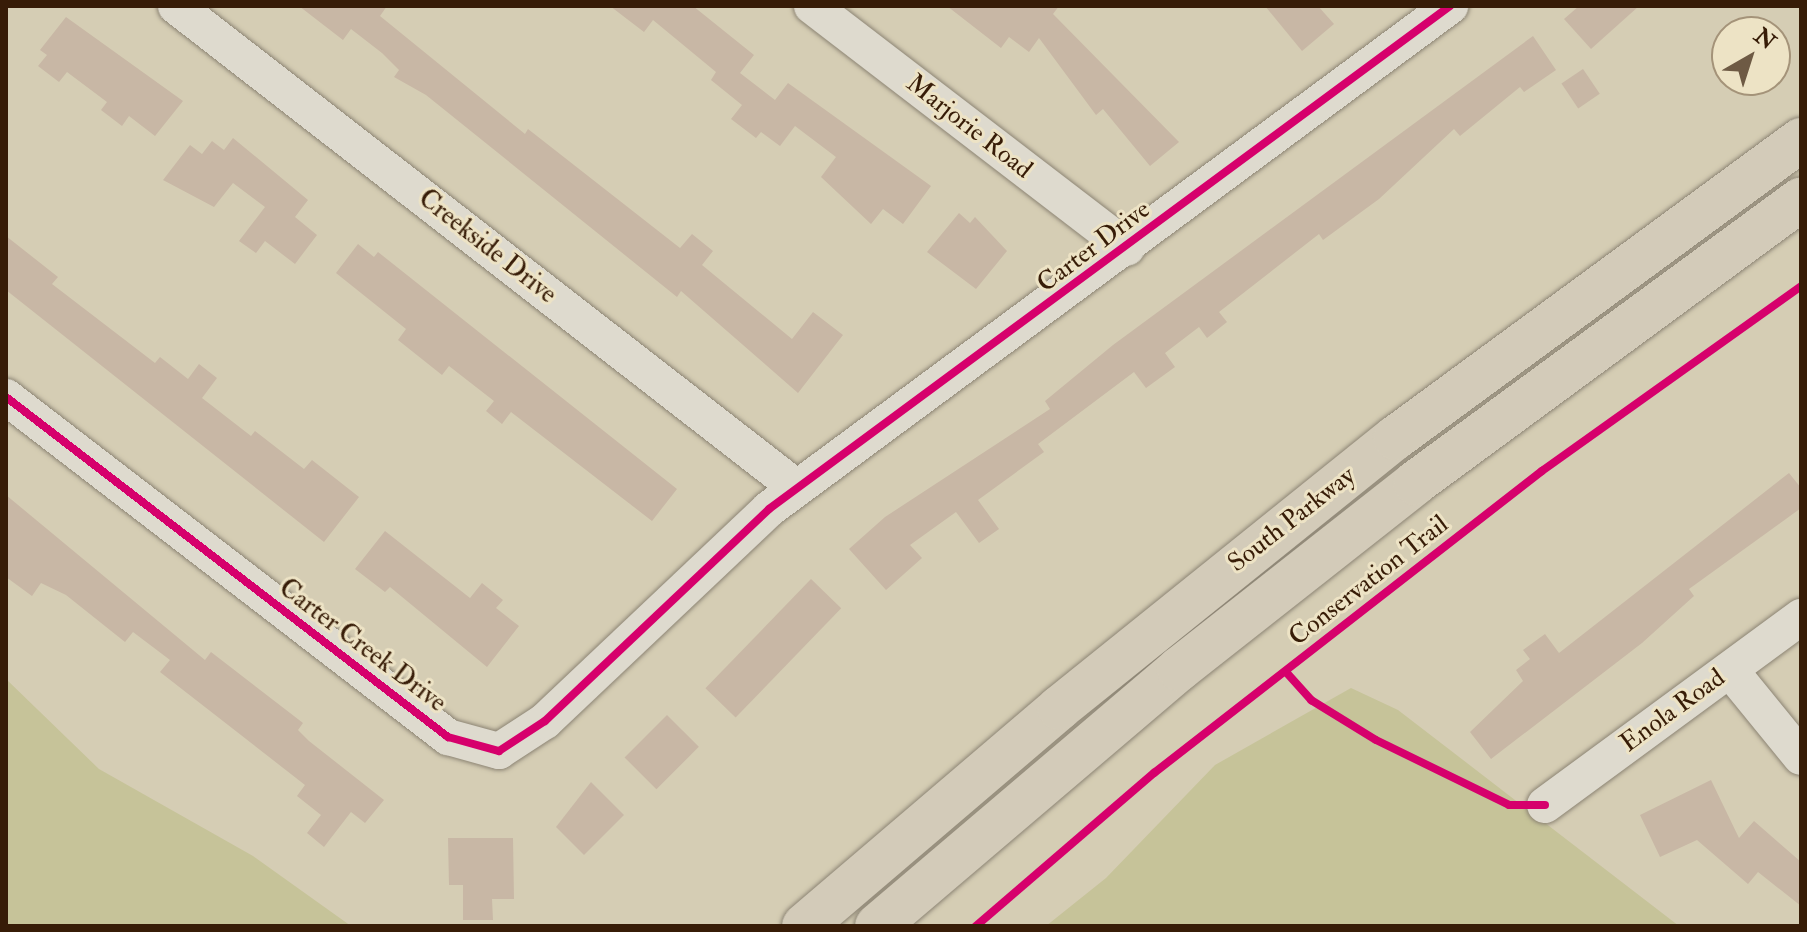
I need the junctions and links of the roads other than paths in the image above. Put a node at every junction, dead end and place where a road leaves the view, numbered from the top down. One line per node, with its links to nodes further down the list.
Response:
1 (176, 6): 8 (street, Creekside Drive)
2 (812, 6): 6 (street, Marjorie Road)
3 (1427, 13): 6 (street, Carter Drive)
4 (1801, 140): 13 (main road, South Parkway)
5 (1801, 199): 14 (main road, South Parkway)
6 (1127, 248): 8 (street, Carter Drive)
7 (6, 397): 8 (street, Carter Creek Drive)
8 (797, 488)
9 (1801, 617): 10 (street, Enola Road)
10 (1730, 670): 11 (street); 12 (street, Enola Road)
11 (1801, 757)
12 (1545, 805)
13 (804, 926)
14 (877, 926)

